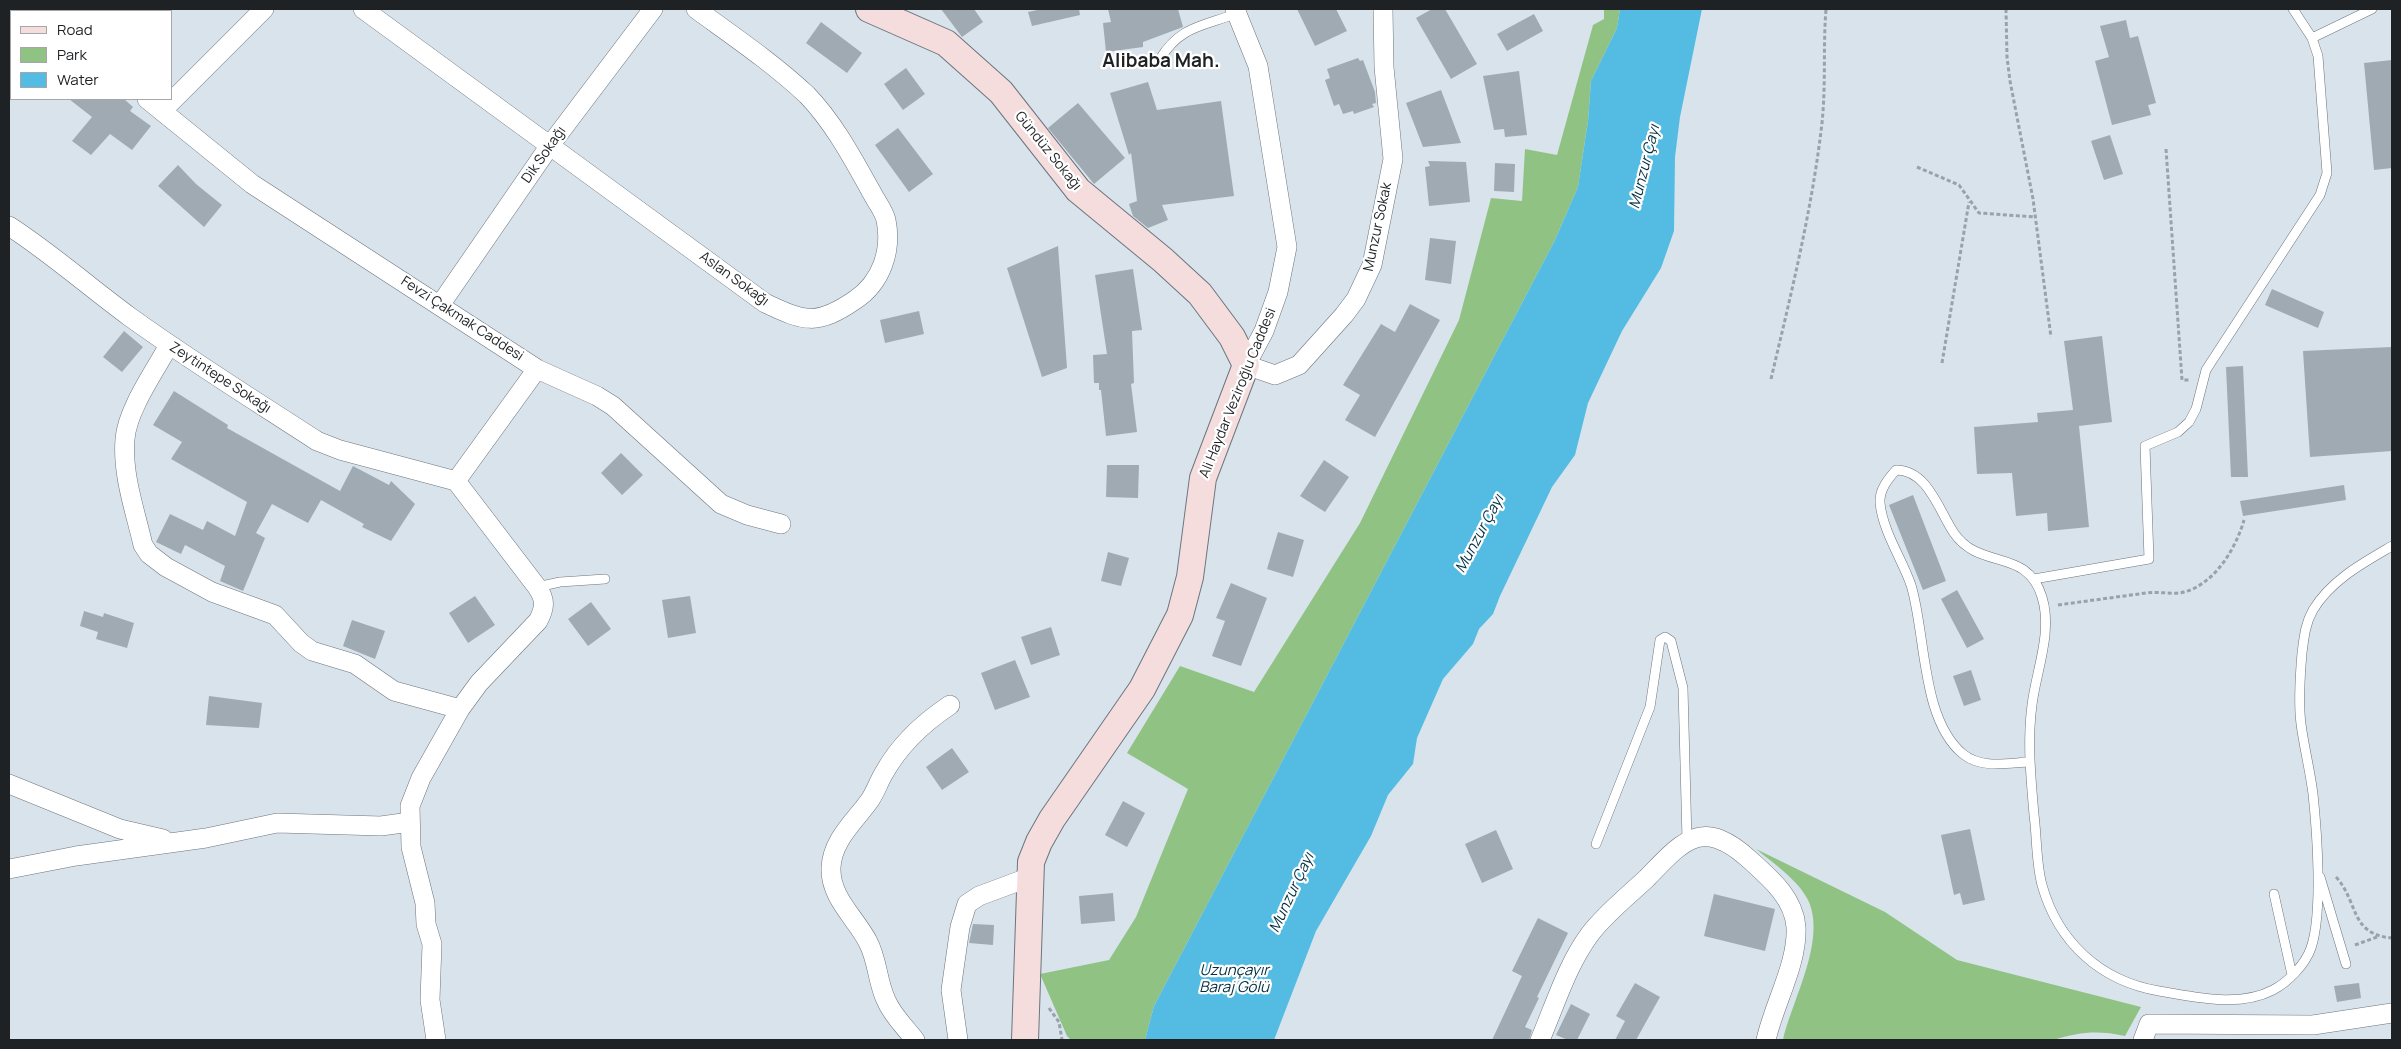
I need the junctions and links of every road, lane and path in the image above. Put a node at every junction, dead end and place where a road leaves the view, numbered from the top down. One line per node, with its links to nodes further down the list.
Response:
1 (264, 9): 15 (street)
2 (363, 9): 16 (street, Aslan Sokağı)
3 (653, 9): 16 (street, Dik Sokağı)
4 (696, 9): 16 (street, Aslan Sokağı)
5 (868, 9): 26 (main road, Gündüz Sokağı)
6 (1383, 9): 26 (street, Munzur Sokak)
7 (1826, 9): 28 (path)
8 (2006, 9): 20 (path)
9 (2293, 9): 12 (lane)
10 (2372, 9): 12 (lane)
11 (1236, 11): 13 (lane); 26 (street, Ali Haydar Veziroğlu Caddesi)
12 (2312, 38): 29 (lane)
13 (1160, 59)
14 (148, 100): 15 (street, Fevzi Çakmak Caddesi)
15 (162, 111): 22 (street, Fevzi Çakmak Caddesi)
16 (551, 144): 22 (street, Dik Sokağı)
17 (2166, 149): 29 (path)
18 (1917, 167): 19 (path)
19 (1969, 202): 20 (path); 25 (path)
20 (2035, 217): 23 (path)
21 (9, 226): 24 (street, Zeytintepe Sokağı)
22 (440, 305): 27 (street, Fevzi Çakmak Caddesi)
23 (2051, 337)
24 (169, 345): 30 (street, Zeytintepe Sokağı); 39 (street)
25 (1942, 362)
26 (1246, 365): 48 (main road, Ali Haydar Veziroğlu Caddesi)
27 (537, 369): 30 (street); 32 (street, Fevzi Çakmak Caddesi)
28 (1771, 380)
29 (2202, 381): 35 (lane)
30 (456, 481): 36 (street)
31 (2244, 520): 37 (path)
32 (782, 524)
33 (2392, 546): 46 (lane)
34 (605, 579): 36 (lane)
35 (2034, 579): 37 (lane); 40 (lane)
36 (538, 587): 39 (street)
37 (2044, 606): 40 (lane)
38 (950, 705): 60 (street)
39 (460, 709): 42 (street)
40 (2029, 762): 54 (lane)
41 (9, 784): 44 (street)
42 (410, 822): 44 (street); 59 (street)
43 (1687, 840): 45 (lane); 63 (street); 64 (street)
44 (174, 842): 47 (street)
45 (1596, 844)
46 (2317, 865): 50 (path); 52 (lane); 54 (lane)
47 (9, 869)
48 (1030, 878): 61 (street); 62 (main road, Ali Haydar Veziroğlu Caddesi)
49 (2274, 894): 54 (lane)
50 (2378, 937): 51 (path); 52 (path)
51 (2392, 938)
52 (2342, 950): 53 (lane)
53 (2346, 964)
54 (2292, 975)
55 (2392, 1013): 58 (street)
56 (2146, 1032): 57 (street)
57 (2214, 1033): 58 (street)
58 (2312, 1033)
59 (436, 1040)
60 (915, 1040)
61 (958, 1040)
62 (1025, 1040)
63 (1540, 1040)
64 (1766, 1040)

